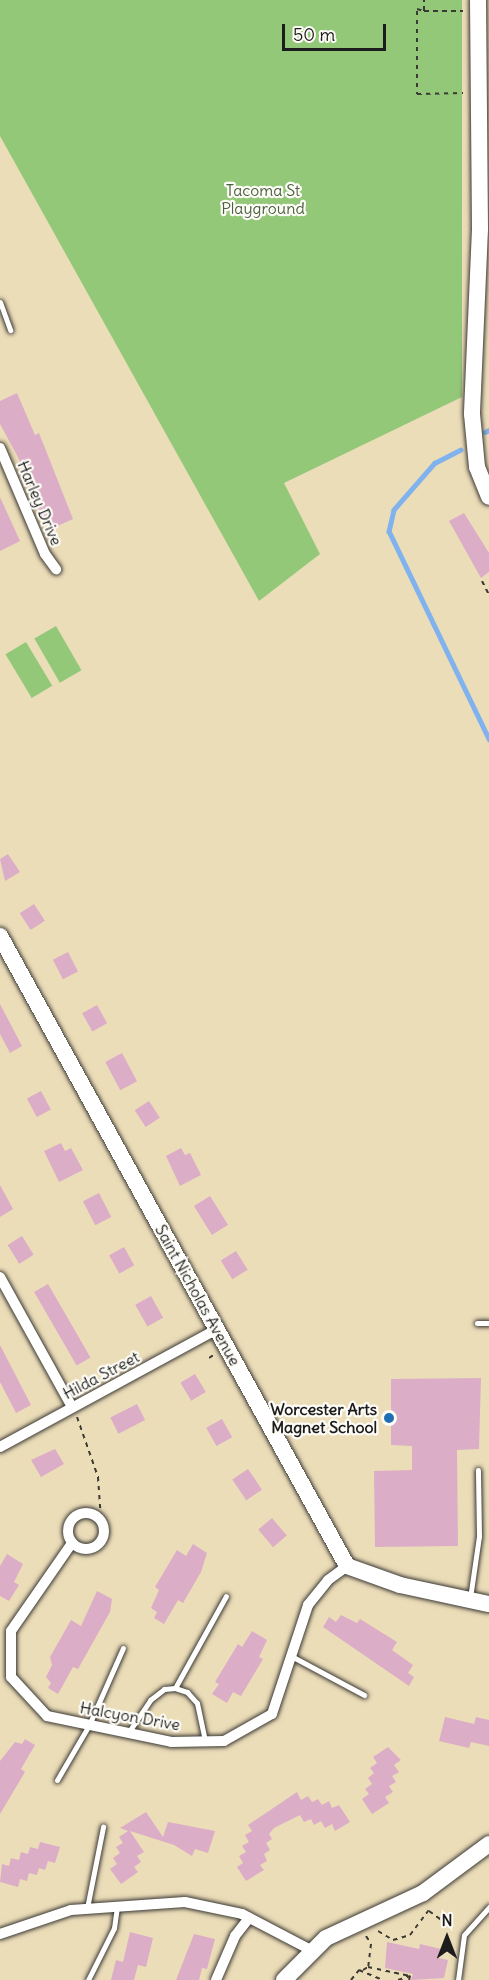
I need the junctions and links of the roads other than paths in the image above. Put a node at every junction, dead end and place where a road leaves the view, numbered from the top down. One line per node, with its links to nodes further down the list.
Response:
1 (481, 16): 2 (street)
2 (484, 75): 6 (street)
3 (0, 302): 4 (lane)
4 (10, 330)
5 (0, 448): 7 (street, Harley Drive)
6 (489, 497)
7 (56, 569)
8 (0, 936): 12 (street, Saint Nicholas Avenue)
9 (0, 1277): 13 (street)
10 (477, 1323): 11 (lane)
11 (489, 1323)
12 (217, 1329): 13 (street, Hilda Street); 17 (street, Saint Nicholas Avenue)
13 (72, 1407): 14 (street, Hilda Street)
14 (0, 1447)
15 (478, 1470): 19 (lane)
16 (72, 1543): 16 (street, Halcyon Drive); 25 (street, Halcyon Drive)
17 (347, 1566): 19 (street); 22 (street, Halcyon Drive)
18 (226, 1596): 23 (lane)
19 (469, 1600): 20 (street)
20 (489, 1604)
21 (123, 1648): 25 (lane)
22 (291, 1656): 24 (lane); 27 (street, Halcyon Drive)
23 (175, 1688): 26 (lane); 27 (lane)
24 (364, 1695)
25 (89, 1725): 26 (street, Halcyon Drive); 28 (lane)
26 (128, 1733): 27 (street, Halcyon Drive)
27 (205, 1742)
28 (57, 1780)
29 (103, 1827): 33 (lane)
30 (489, 1844): 36 (street)
31 (117, 1905): 33 (street); 34 (street); 37 (lane)
32 (489, 1907): 40 (lane)
33 (87, 1908): 35 (street)
34 (249, 1918): 36 (street); 38 (street)
35 (0, 1934)
36 (311, 1950): 39 (street)
37 (88, 1980)
38 (216, 1980)
39 (284, 1980)
40 (458, 1980)

